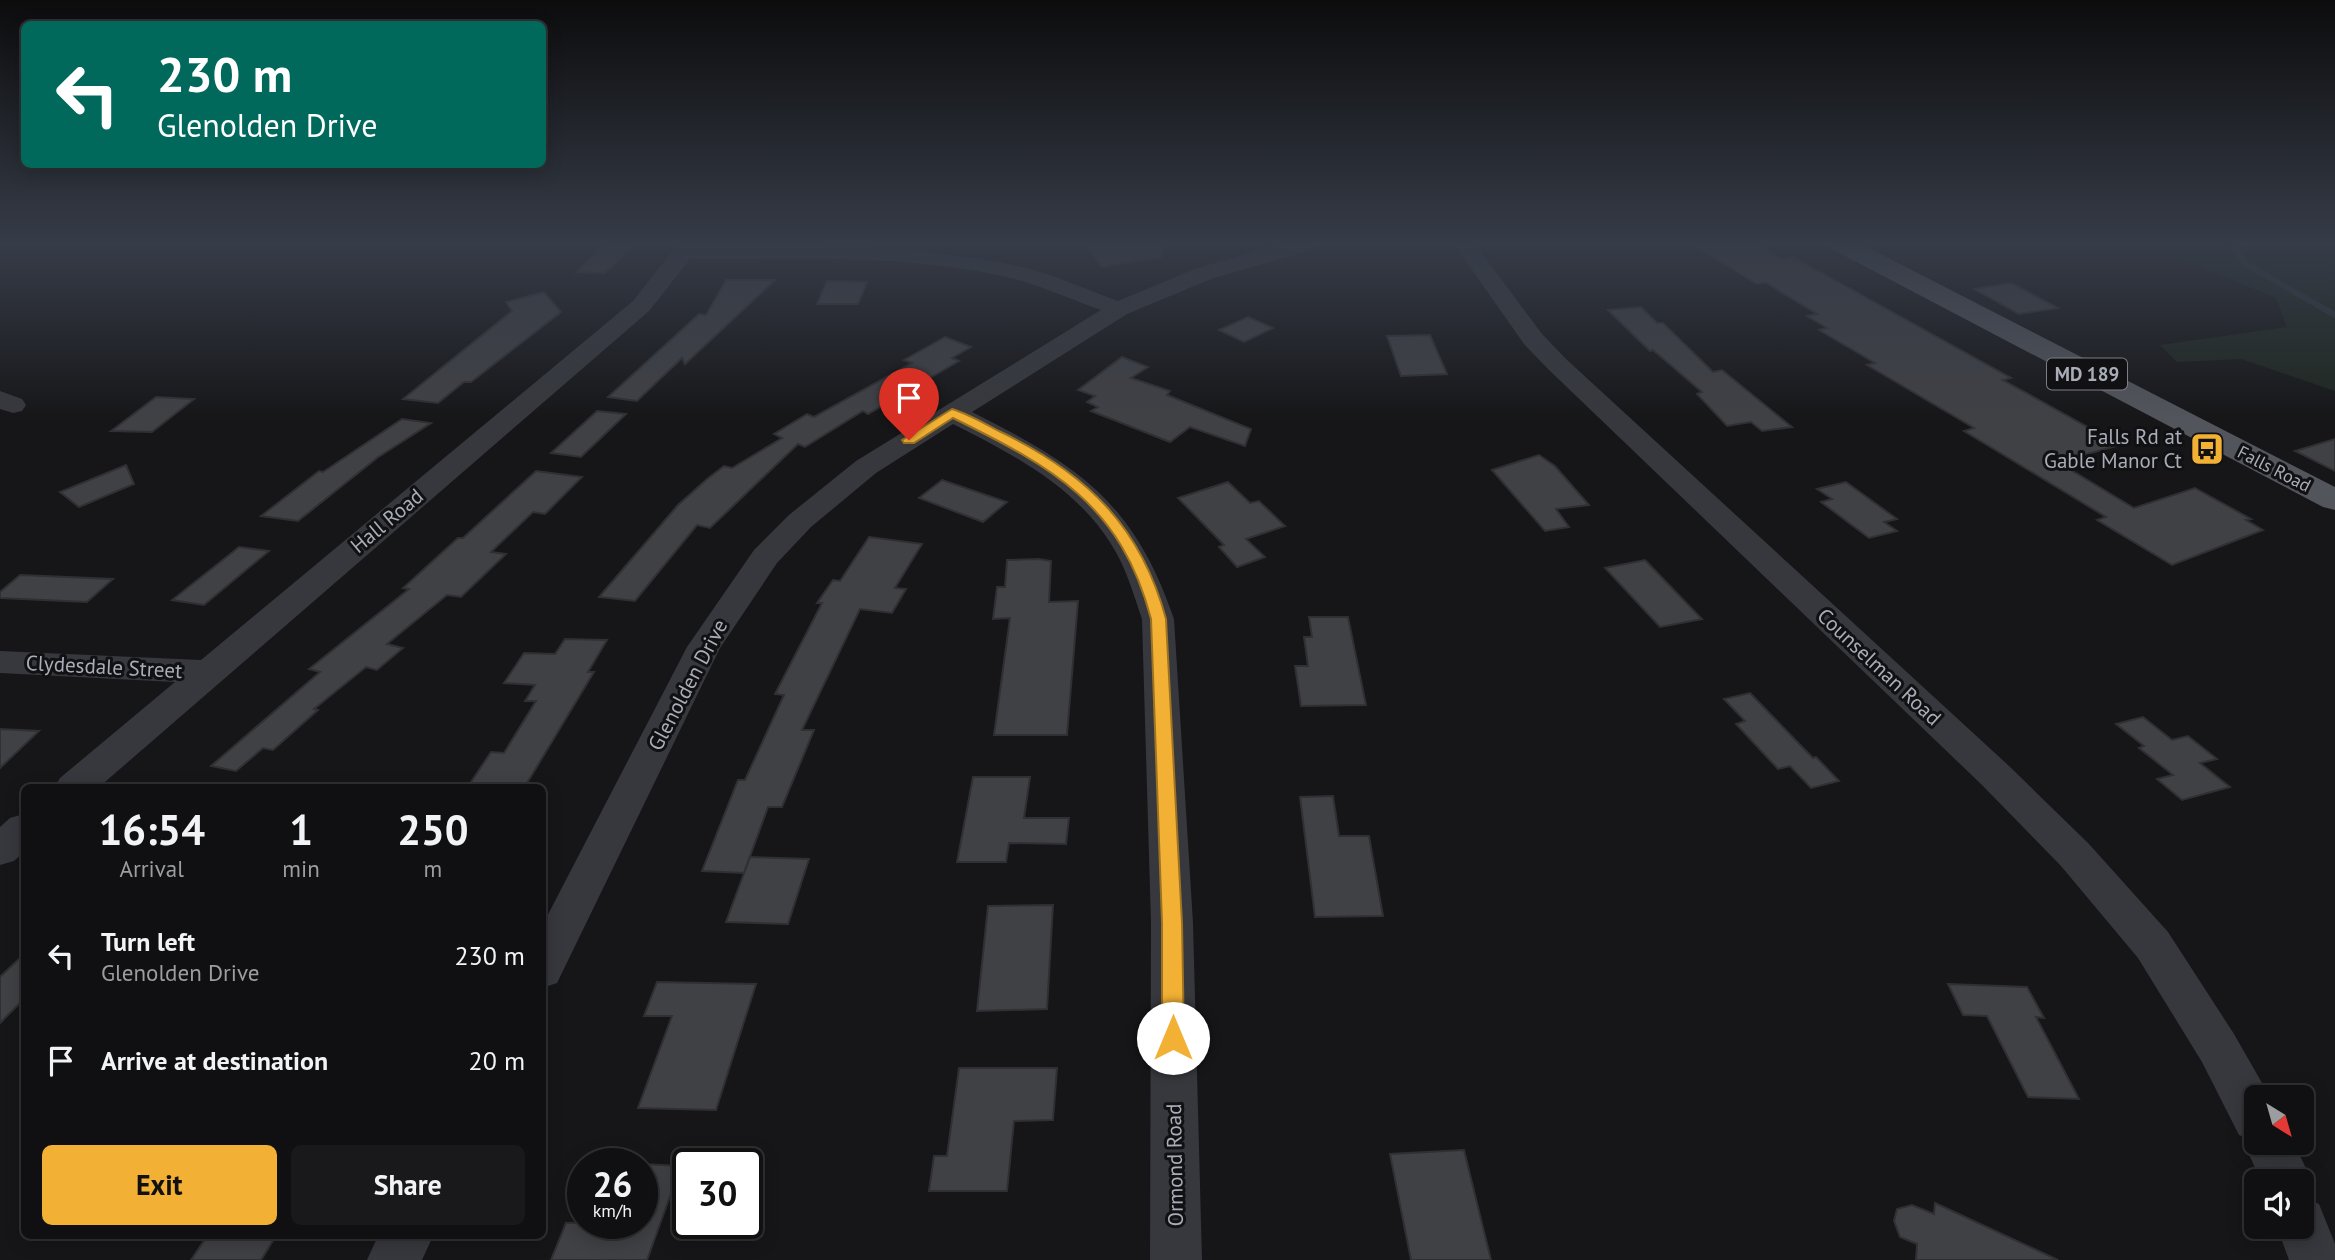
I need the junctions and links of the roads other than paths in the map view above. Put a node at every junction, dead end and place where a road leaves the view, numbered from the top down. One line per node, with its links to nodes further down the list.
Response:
1 (644, 303): 10 (street, Hall Road)
2 (1102, 303): 6 (street)
3 (1134, 303): 6 (street, Glenolden Drive)
4 (1507, 303): 15 (street, Counselman Road)
5 (1954, 303): 8 (main road, Falls Road / MD 189)
6 (1119, 309): 7 (street, Glenolden Drive)
7 (952, 413): 14 (street, Glenolden Drive); 19 (street, Ormond Road)
8 (2335, 500)
9 (0, 663): 10 (street, Clydesdale Street)
10 (209, 673): 11 (street, Hall Road)
11 (79, 784)
12 (21, 832): 13 (street)
13 (0, 850)
14 (546, 962)
15 (2244, 1097)
16 (405, 1239): 18 (street)
17 (2307, 1239): 20 (street)
18 (393, 1260)
19 (1176, 1260)
20 (2315, 1260)

